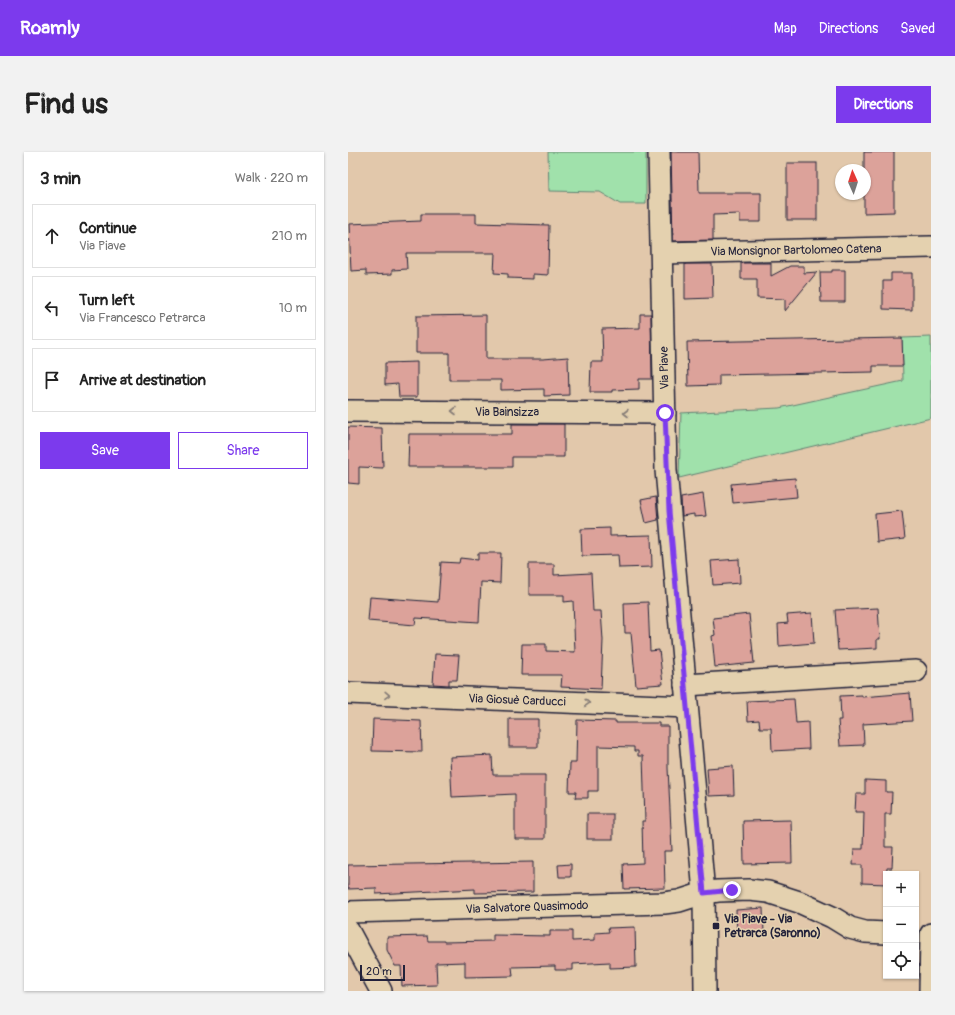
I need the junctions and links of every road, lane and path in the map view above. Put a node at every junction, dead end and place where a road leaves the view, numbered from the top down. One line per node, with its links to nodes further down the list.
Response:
1 (659, 152): 3 (street, Via Piave)
2 (931, 247): 3 (street, Via Monsignor Bartolomeo Catena)
3 (662, 253): 5 (street, Via Piave)
4 (348, 410): 5 (street, Via Bainsizza, one-way to 4)
5 (665, 413): 7 (street, Via Piave)
6 (916, 671): 7 (street)
7 (685, 685): 9 (street, Via Piave)
8 (348, 693): 9 (street, Via Giosuè Carducci, one-way to 9)
9 (687, 707): 10 (street, Via Piave)
10 (704, 893): 11 (street, Via Salvatore Quasimodo); 13 (street, Via Salvatore Quasimodo); 17 (street, Via Piave)
11 (348, 912)
12 (348, 930): 16 (street)
13 (883, 933)
14 (919, 933): 15 (street)
15 (931, 934): 18 (street)
16 (380, 991)
17 (705, 991)
18 (930, 991)

